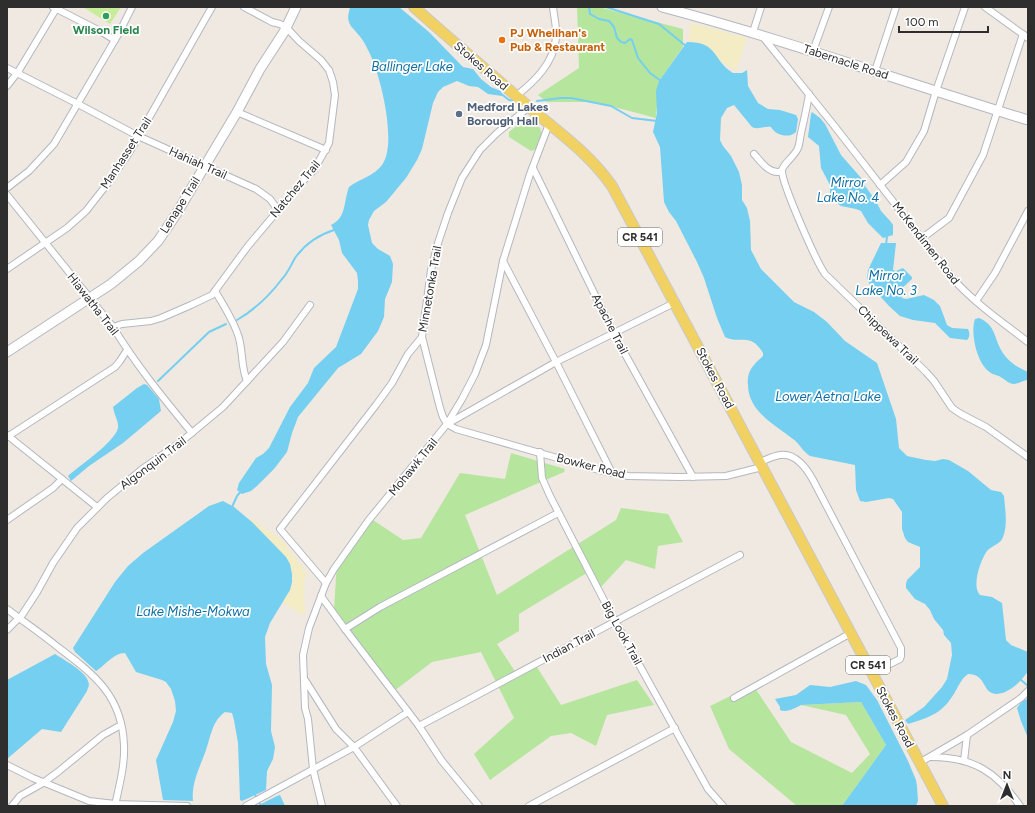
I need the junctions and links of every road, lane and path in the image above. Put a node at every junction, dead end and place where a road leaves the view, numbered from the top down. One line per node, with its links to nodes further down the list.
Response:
1 (132, 7): 19 (street)
2 (212, 7): 34 (street, Manhasset Trail)
3 (244, 7): 15 (street, Natchez Trail)
4 (296, 7): 15 (street, Lenape Trail)
5 (414, 7): 27 (main road, Stokes Road / CR 541)
6 (553, 7): 27 (street)
7 (662, 7): 14 (street, Tabernacle Road)
8 (761, 7): 16 (street)
9 (829, 7): 20 (street)
10 (896, 7): 22 (street)
11 (965, 7): 25 (street)
12 (985, 7): 17 (street)
13 (55, 8): 19 (street); 23 (street)
14 (691, 11): 16 (street, Tabernacle Road)
15 (286, 27): 31 (street, Lenape Trail); 35 (street, Natchez Trail)
16 (753, 32): 18 (street, Tabernacle Road)
17 (1026, 36): 30 (street)
18 (763, 37): 20 (street, Tabernacle Road); 26 (street, McKendimen Road)
19 (115, 40): 28 (street)
20 (813, 51): 22 (street, Tabernacle Road)
21 (7, 68): 23 (street, Hahiah Trail)
22 (876, 71): 25 (street, Tabernacle Road)
23 (18, 72): 24 (street); 28 (street, Hahiah Trail)
24 (7, 86)
25 (936, 91): 30 (street, Tabernacle Road); 40 (street)
26 (809, 94): 39 (street); 40 (street, McKendimen Road)
27 (516, 96): 29 (main road, Stokes Road / CR 541)
28 (78, 104): 34 (street, Hahiah Trail); 41 (street)
29 (529, 107): 33 (main road, Stokes Road / CR 541); 56 (street, Minnetonka Trail)
30 (998, 111): 32 (street, Tabernacle Road); 45 (street)
31 (237, 112): 35 (street); 37 (street, Lenape Trail)
32 (1028, 120)
33 (549, 124): 38 (street, Mohawk Trail); 52 (main road, Stokes Road / CR 541)
34 (138, 136): 37 (street, Hahiah Trail); 46 (street, Manhasset Trail)
35 (326, 150): 43 (street, Natchez Trail)
36 (754, 154): 39 (street)
37 (205, 166): 43 (street, Hahiah Trail); 50 (street, Lenape Trail)
38 (533, 168): 47 (street, Mohawk Trail); 55 (street, Apache Trail)
39 (782, 171): 66 (street, Chippewa Trail)
40 (880, 185): 45 (street, McKendimen Road)
41 (7, 188)
42 (7, 195): 46 (street, Hiawatha Trail)
43 (278, 210): 49 (street, Natchez Trail)
44 (1028, 211): 51 (street)
45 (921, 239): 51 (street, McKendimen Road)
46 (45, 242): 48 (street, Manhasset Trail); 50 (street, Hiawatha Trail)
47 (503, 261): 60 (street); 62 (street, Mohawk Trail)
48 (7, 270)
49 (215, 291): 54 (street, Natchez Trail); 61 (street)
50 (89, 299): 54 (street, Hiawatha Trail); 59 (street, Lenape Trail)
51 (976, 301): 57 (street, McKendimen Road)
52 (676, 302): 55 (street); 67 (main road, Stokes Road / CR 541)
53 (310, 305): 61 (street, Algonquin Trail)
54 (113, 327): 58 (street, Hiawatha Trail)
55 (614, 334): 60 (street); 69 (street, Apache Trail)
56 (422, 337): 62 (street); 75 (street, Minnetonka Trail)
57 (1028, 342)
58 (127, 350): 63 (street, Hiawatha Trail); 64 (street)
59 (7, 352)
60 (556, 362): 62 (street); 68 (street)
61 (246, 381): 63 (street, Algonquin Trail)
62 (447, 424): 65 (street, Bowker Road); 75 (street, Mohawk Trail)
63 (192, 433): 71 (street, Algonquin Trail)
64 (7, 436): 70 (street)
65 (540, 452): 68 (street, Bowker Road); 72 (street, Big Look Trail)
66 (1028, 457)
67 (761, 465): 69 (street, Bowker Road); 82 (main road, Stokes Road / CR 541); 83 (street, Bowker Road)
68 (612, 473): 69 (street, Bowker Road)
69 (693, 477)
70 (62, 479): 71 (street); 73 (street)
71 (97, 507): 78 (street, Algonquin Trail)
72 (558, 513): 79 (street, Big Look Trail); 80 (street)
73 (7, 520)
74 (740, 555): 79 (street, Indian Trail)
75 (326, 583): 76 (street, Mohawk Trail)
76 (321, 596): 80 (street); 84 (street, Mohawk Trail)
77 (7, 609): 78 (street)
78 (19, 618): 81 (street, Algonquin Trail); 88 (street)
79 (615, 621): 89 (street, Indian Trail); 90 (street, Big Look Trail)
80 (345, 629): 87 (street)
81 (7, 630)
82 (851, 633): 83 (main road, Stokes Road / CR 541); 86 (street)
83 (872, 673): 95 (main road, Stokes Road / CR 541)
84 (304, 678): 92 (street); 97 (street, Mohawk Trail)
85 (1028, 691): 91 (street)
86 (734, 698)
87 (408, 712): 89 (street); 92 (street)
88 (121, 725): 98 (street); 99 (street)
89 (419, 726): 105 (street)
90 (675, 728): 106 (street); 107 (street, Big Look Trail)
91 (967, 735): 93 (street); 94 (street)
92 (354, 747): 97 (street); 104 (street)
93 (930, 757): 94 (street); 95 (street)
94 (964, 761): 109 (street)
95 (919, 763): 108 (main road, Stokes Road / CR 541)
96 (7, 765): 98 (street)
97 (313, 769): 102 (street); 103 (street, Mohawk Trail)
98 (43, 783): 99 (street); 100 (street)
99 (115, 805): 101 (street)
100 (12, 806)
101 (187, 806)
102 (246, 806)
103 (322, 806)
104 (396, 806)
105 (479, 806)
106 (529, 806)
107 (723, 806)
108 (943, 806)
109 (1020, 806)

